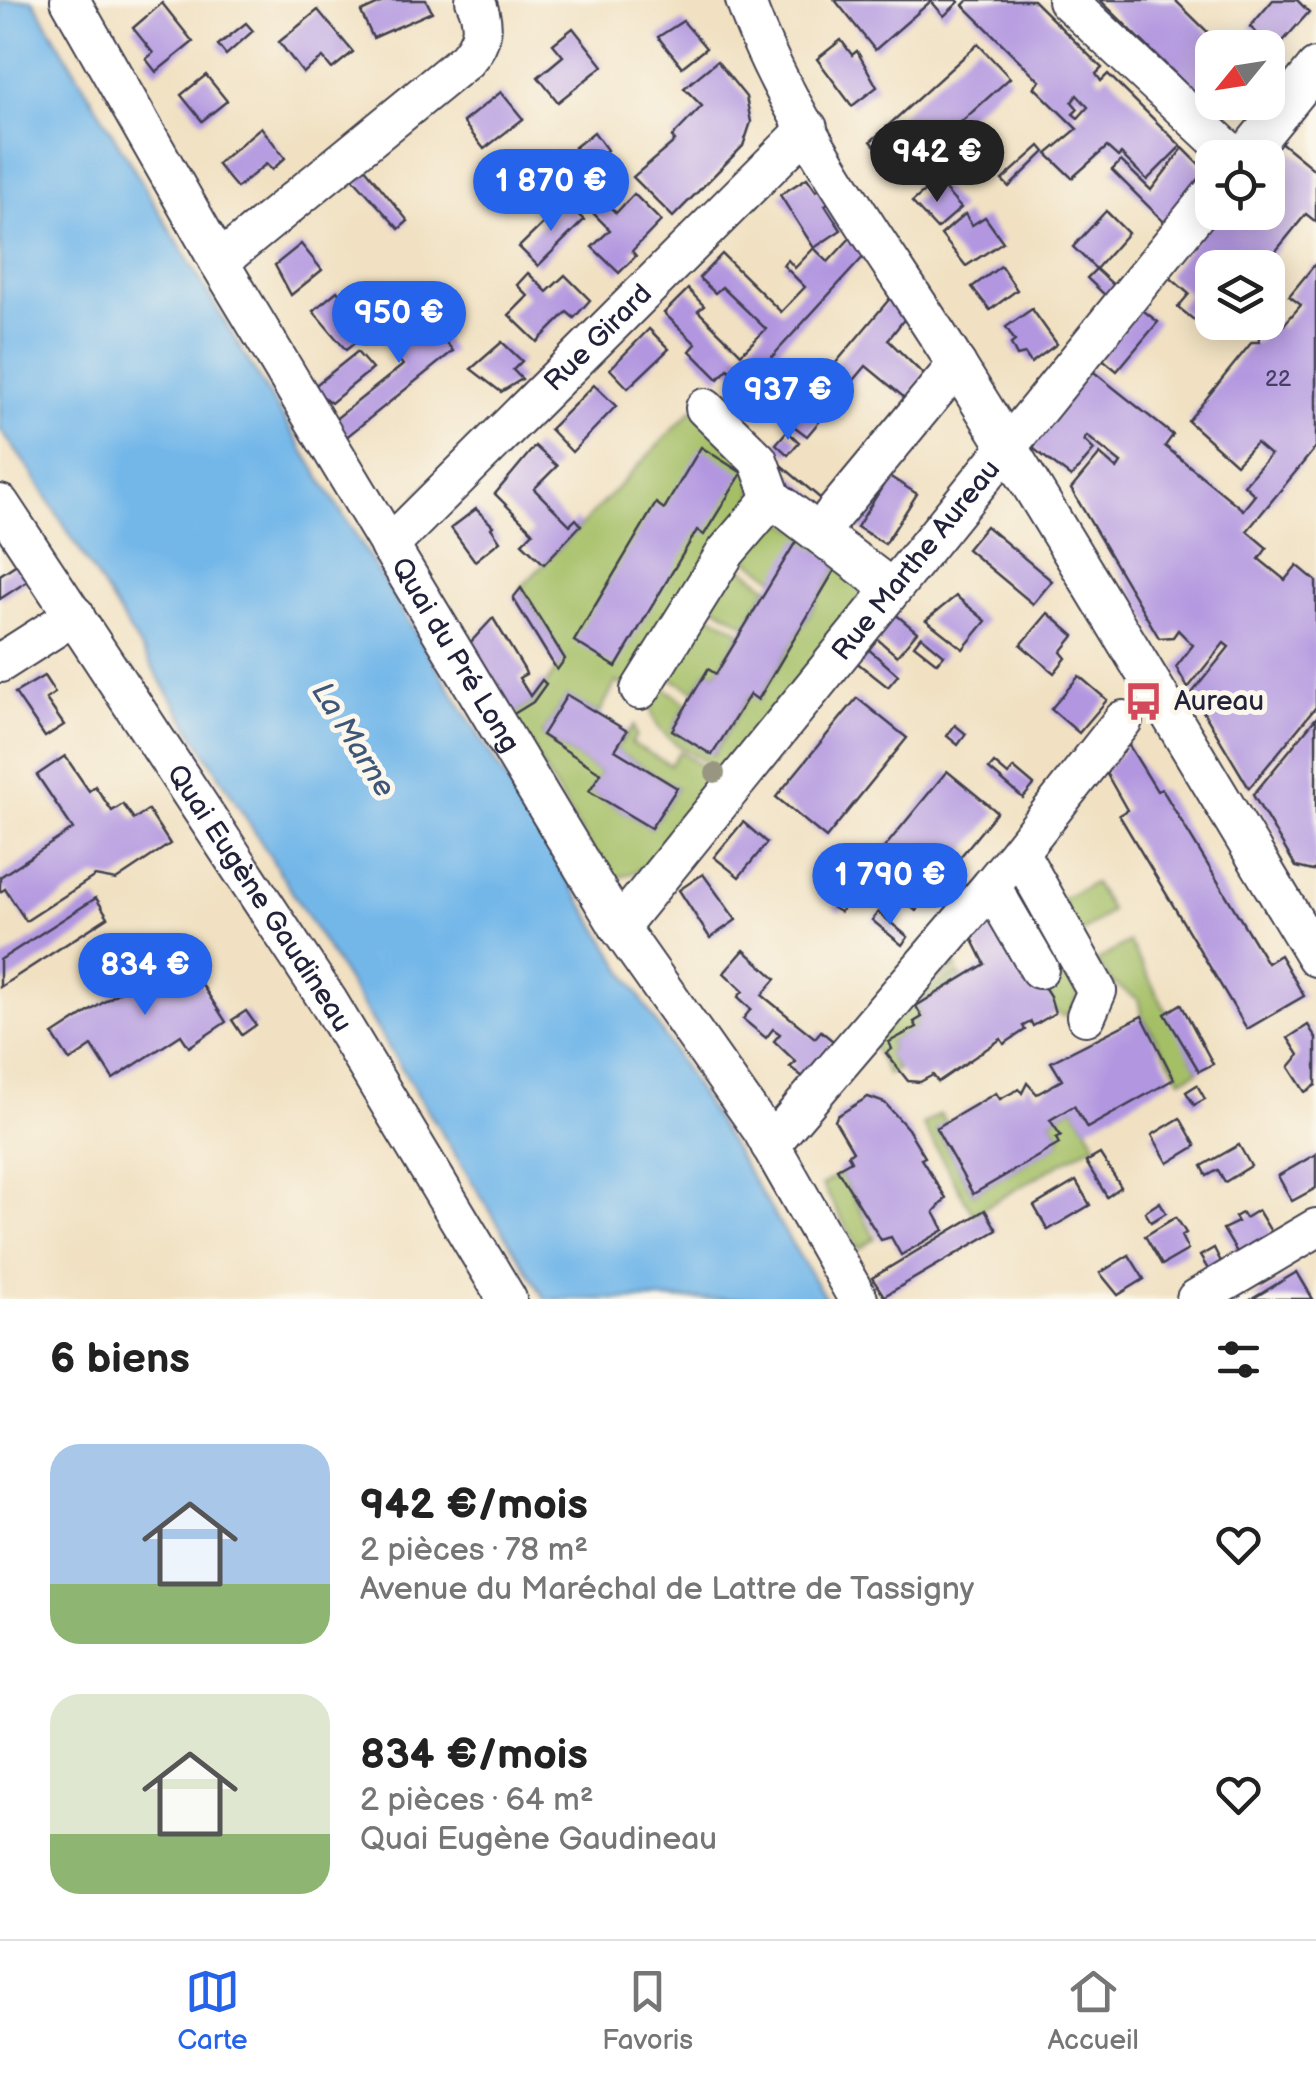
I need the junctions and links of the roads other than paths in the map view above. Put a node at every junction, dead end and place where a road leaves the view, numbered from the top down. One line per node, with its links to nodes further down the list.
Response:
1 (70, 0): 10 (street, Quai du Pré Long)
2 (475, 0): 10 (street)
3 (745, 0): 6 (street)
4 (1067, 0): 7 (street)
5 (1316, 68): 8 (street)
6 (808, 128): 11 (street); 17 (street, Rue Girard)
7 (1219, 140)
8 (1254, 140)
9 (1195, 215): 13 (street, Rue Marthe Aureau)
10 (219, 262): 17 (street, Quai du Pré Long)
11 (957, 365): 13 (street); 16 (street)
12 (705, 408): 14 (street)
13 (1007, 445): 18 (street, Rue Marthe Aureau); 25 (street)
14 (772, 498): 18 (street); 21 (street)
15 (0, 504): 19 (street, Quai Eugène Gaudineau)
16 (832, 516)
17 (389, 546): 26 (street, Quai du Pré Long)
18 (892, 589): 26 (street, Rue Marthe Aureau)
19 (75, 616): 20 (street); 32 (street, Quai Eugène Gaudineau)
20 (0, 663)
21 (640, 690)
22 (1123, 720): 23 (street)
23 (1019, 852): 24 (street); 29 (street)
24 (991, 886): 28 (street); 30 (street)
25 (1301, 900): 27 (street)
26 (619, 927): 30 (street, Quai du Pré Long)
27 (1316, 957)
28 (1038, 970)
29 (1086, 1016)
30 (770, 1145): 33 (street, Quai du Pré Long)
31 (1316, 1228): 34 (street)
32 (506, 1299)
33 (858, 1299)
34 (1196, 1299)

